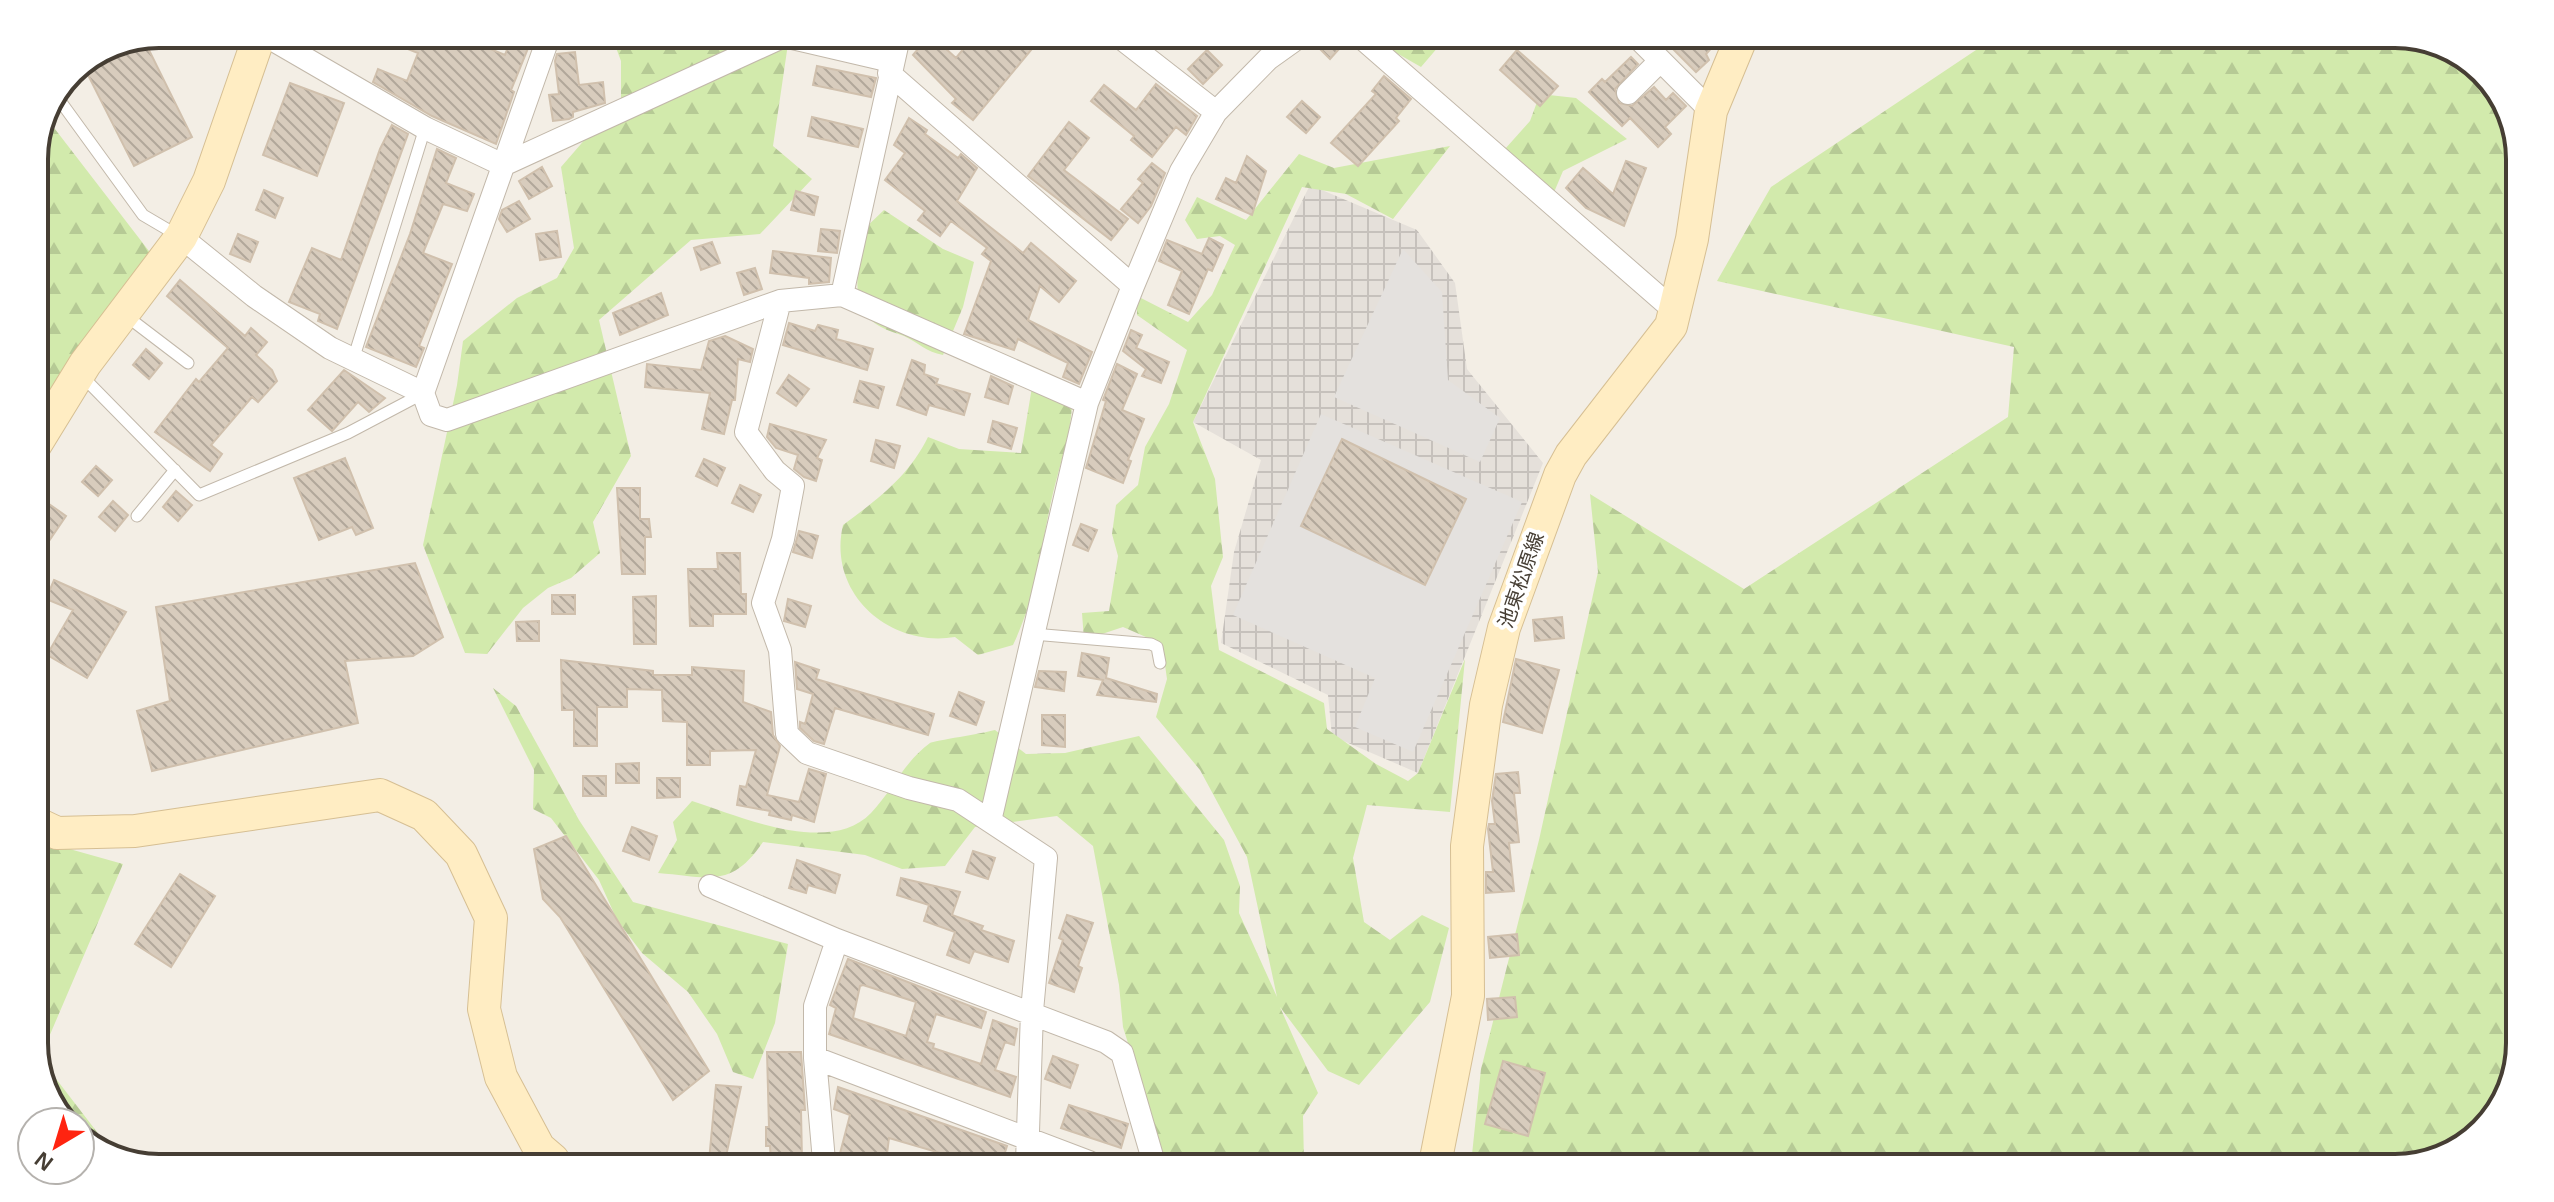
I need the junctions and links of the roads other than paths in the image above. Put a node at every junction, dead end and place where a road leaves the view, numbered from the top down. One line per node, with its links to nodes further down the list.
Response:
1 (257, 48): 19 (street)
2 (286, 48): 17 (street)
3 (545, 48): 18 (street)
4 (761, 48): 18 (street)
5 (824, 48): 12 (street)
6 (896, 48): 12 (street)
7 (1134, 48): 16 (street)
8 (1283, 48): 16 (street)
9 (1373, 48): 23 (street)
10 (1737, 48): 15 (street, 池東松原線)
11 (1655, 49): 13 (street); 15 (street)
12 (890, 67): 20 (street); 21 (street)
13 (1628, 93)
14 (63, 104): 19 (lane)
15 (1711, 111): 23 (street, 池東松原線)
16 (1216, 112): 20 (street)
17 (425, 128): 18 (street); 25 (lane)
18 (503, 165): 28 (street)
19 (181, 237): 24 (street); 25 (street)
20 (1133, 286): 29 (street)
21 (842, 295): 22 (street); 29 (street)
22 (780, 301): 28 (street); 35 (street)
23 (1676, 312): 45 (street, 池東松原線)
24 (123, 314): 26 (lane); 27 (street)
25 (353, 360): 28 (street)
26 (188, 363)
27 (79, 373): 30 (street); 31 (lane)
28 (423, 393): 31 (lane)
29 (1087, 403): 33 (street)
30 (48, 424)
31 (175, 470): 32 (lane)
32 (137, 516)
33 (1033, 634): 34 (lane); 35 (street)
34 (1160, 663)
35 (990, 821): 39 (street)
36 (48, 829): 42 (street)
37 (710, 886): 38 (street)
38 (837, 940): 39 (street); 40 (street)
39 (1032, 1011): 41 (street); 44 (street)
40 (815, 1058): 41 (street); 43 (street)
41 (1028, 1152)
42 (546, 1154)
43 (823, 1154)
44 (1151, 1154)
45 (1437, 1154)

